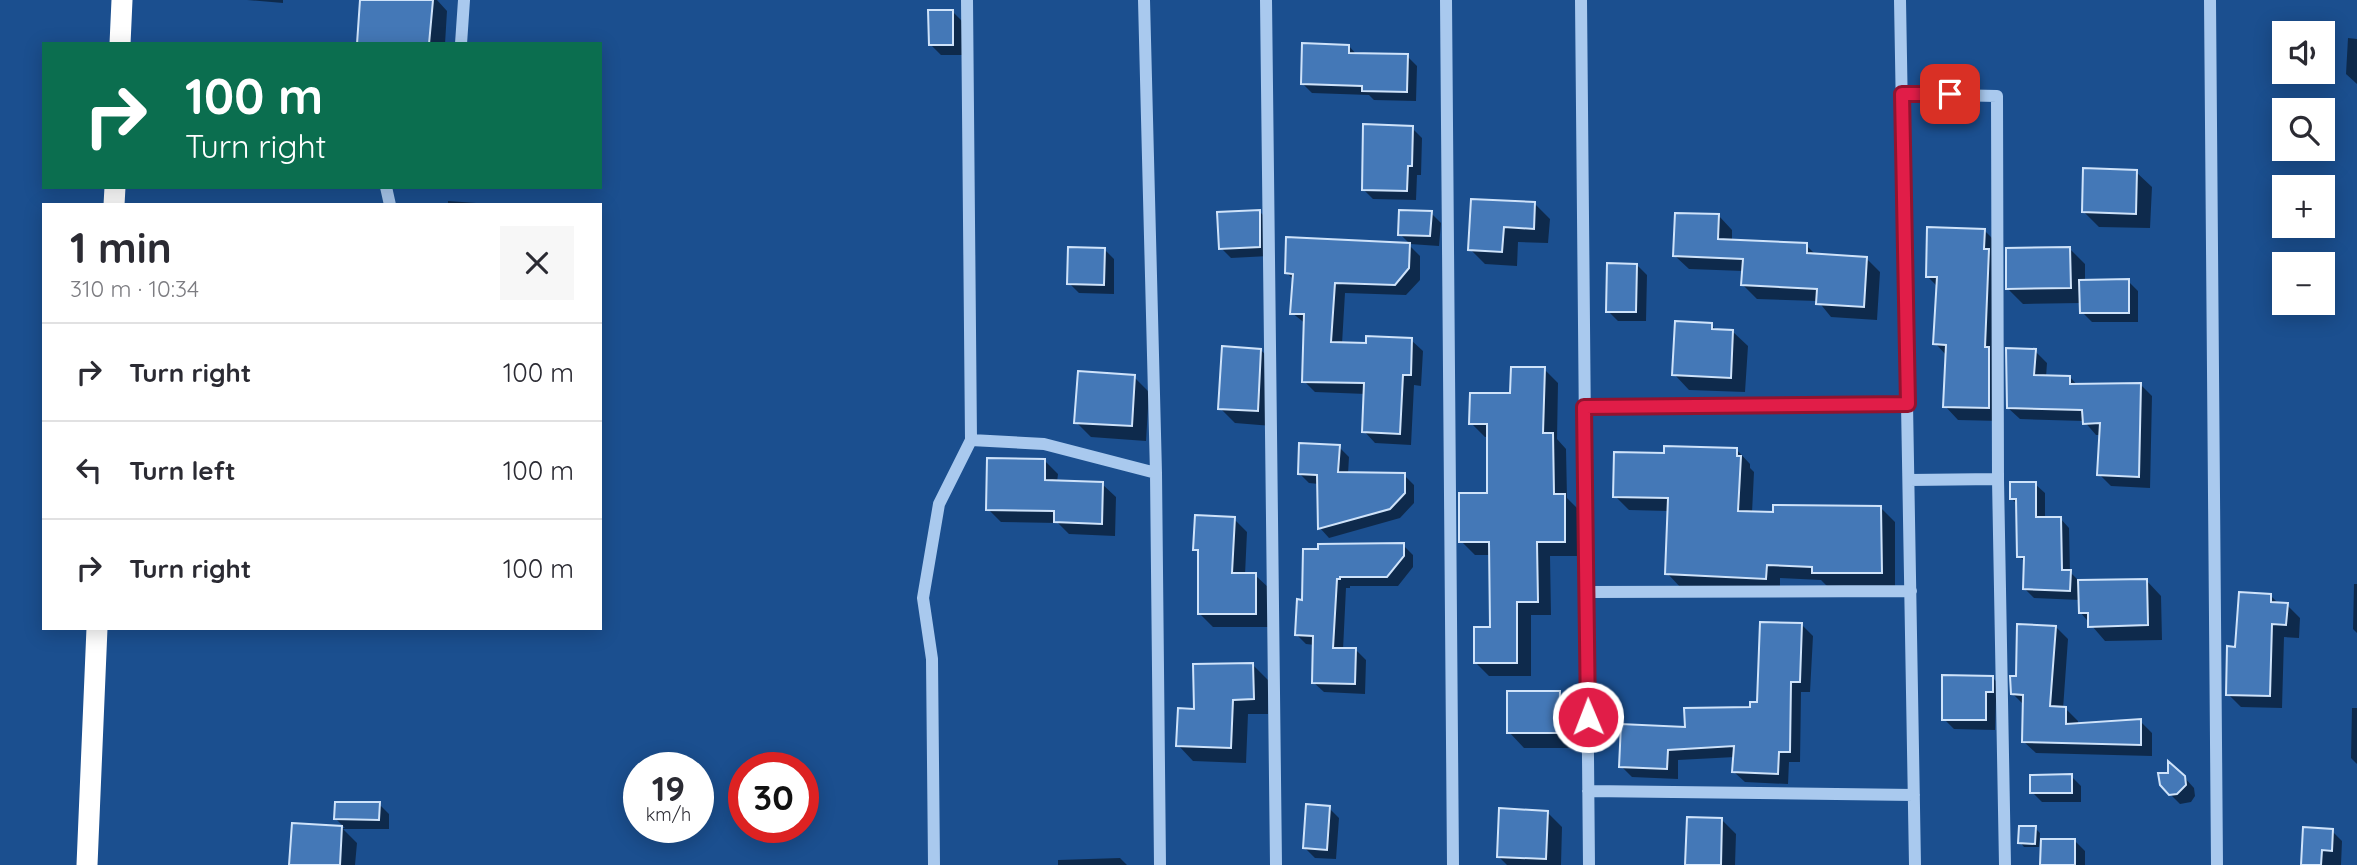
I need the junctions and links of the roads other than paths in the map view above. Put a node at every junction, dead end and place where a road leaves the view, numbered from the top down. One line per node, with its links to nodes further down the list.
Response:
1 (122, 0): 10 (highway)
2 (464, 0): 11 (street)
3 (967, 0): 15 (street)
4 (1144, 0): 16 (street)
5 (1266, 0): 27 (street)
6 (1446, 0): 28 (street)
7 (1581, 0): 14 (street)
8 (1900, 0): 12 (street)
9 (2210, 0): 32 (street)
10 (120, 42)
11 (461, 42)
12 (1902, 94): 13 (street); 17 (street)
13 (1908, 404): 14 (street); 18 (street)
14 (1584, 407): 20 (street)
15 (971, 440): 16 (street); 25 (street)
16 (1156, 472): 26 (street)
17 (1998, 479): 18 (street); 31 (street)
18 (1909, 480): 19 (street)
19 (1911, 591): 20 (street); 23 (street)
20 (1586, 592): 22 (street)
21 (97, 630): 24 (highway)
22 (1588, 792): 23 (street); 29 (street)
23 (1914, 795): 30 (street)
24 (87, 865)
25 (934, 865)
26 (1160, 865)
27 (1276, 865)
28 (1453, 865)
29 (1589, 865)
30 (1915, 865)
31 (2005, 865)
32 (2217, 865)

